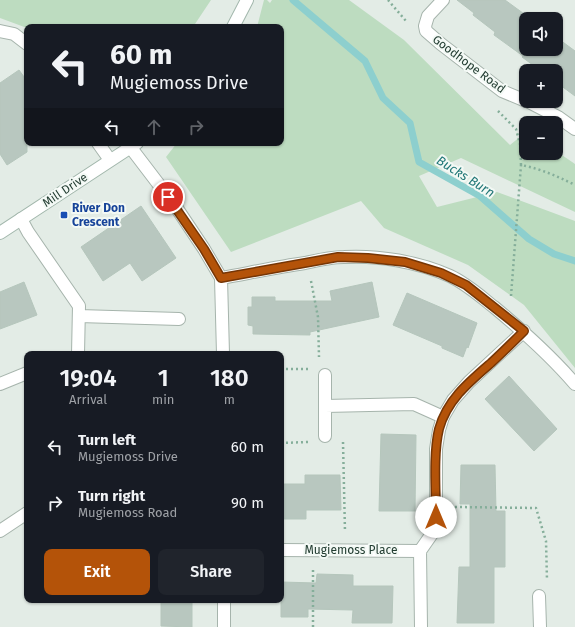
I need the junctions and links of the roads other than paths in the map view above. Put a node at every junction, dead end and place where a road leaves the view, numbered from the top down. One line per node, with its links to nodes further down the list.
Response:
1 (443, 0): 6 (street, Goodhope Road)
2 (245, 4): 3 (street)
3 (235, 24)
4 (0, 31): 5 (street)
5 (24, 42)
6 (519, 98)
7 (540, 108): 8 (street, Goodhope Road)
8 (575, 129)
9 (100, 146): 12 (street)
10 (132, 146): 12 (street, Mill Drive)
11 (135, 146): 15 (street)
12 (110, 160): 13 (street, Mill Drive)
13 (21, 219): 14 (street, Mill Drive); 16 (street)
14 (0, 233)
15 (221, 278): 18 (street); 20 (street)
16 (79, 316): 17 (street); 19 (street)
17 (179, 319)
18 (524, 331): 24 (street); 26 (street)
19 (78, 351)
20 (223, 351)
21 (24, 374): 23 (street)
22 (325, 375): 25 (street)
23 (0, 384)
24 (575, 384)
25 (325, 406): 26 (street); 27 (street)
26 (443, 417): 31 (street)
27 (325, 436)
28 (24, 514): 29 (street)
29 (0, 531)
30 (284, 550): 31 (street, Mugiemoss Place)
31 (420, 551): 35 (street)
32 (539, 596): 36 (street)
33 (224, 603): 34 (street)
34 (224, 627)
35 (421, 627)
36 (540, 627)

